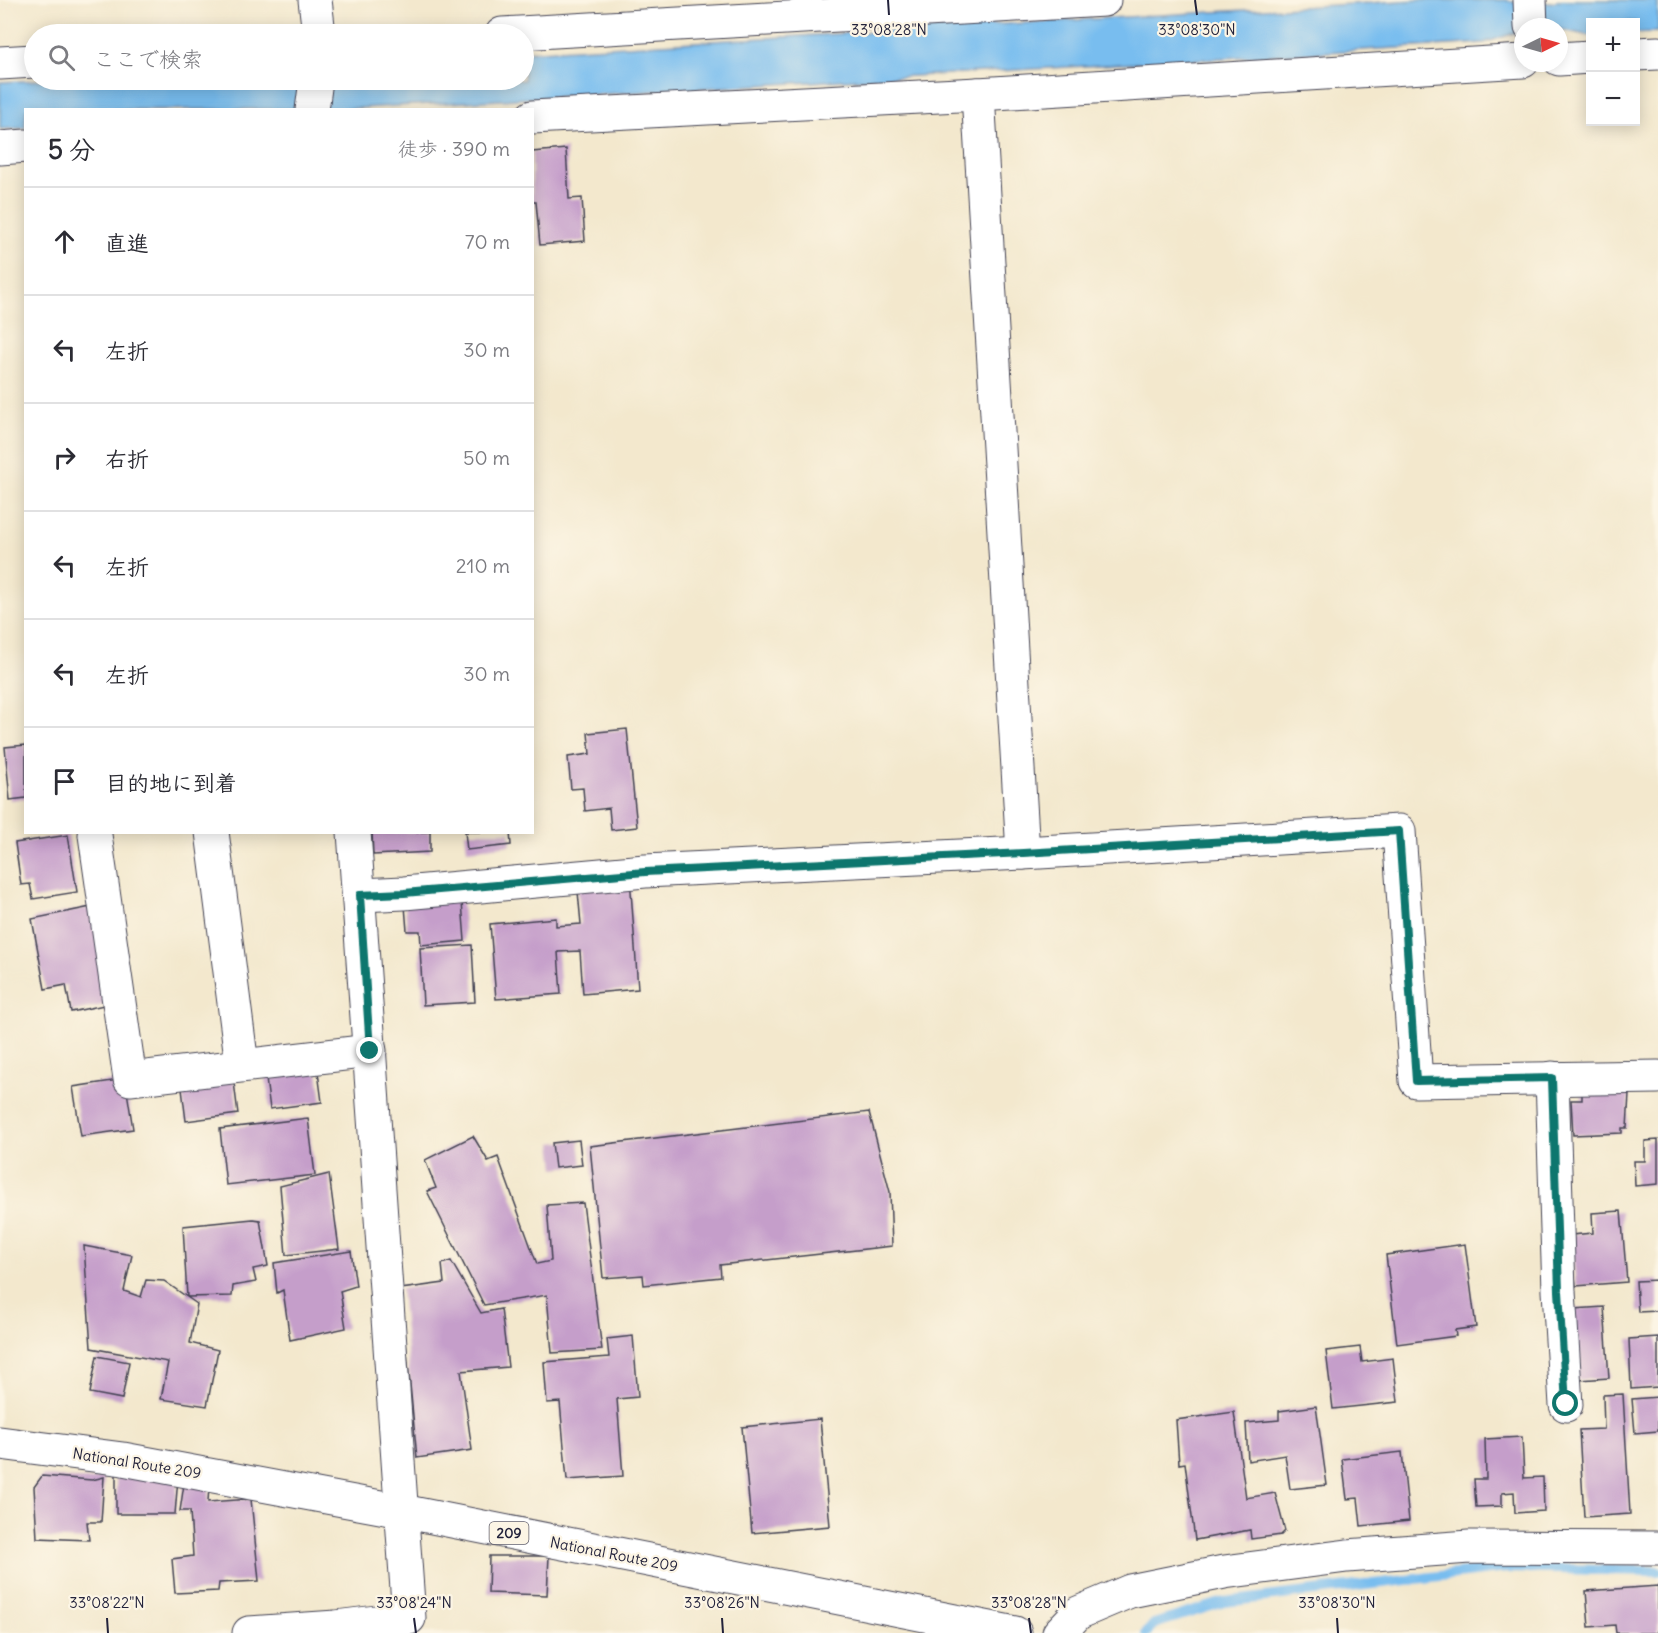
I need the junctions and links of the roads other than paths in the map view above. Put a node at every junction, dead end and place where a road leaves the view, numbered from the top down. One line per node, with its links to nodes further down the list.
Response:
1 (315, 0): 6 (main road)
2 (1104, 0): 4 (main road)
3 (1530, 0): 5 (main road)
4 (860, 7): 7 (main road)
5 (1531, 18)
6 (318, 24)
7 (534, 32)
8 (1658, 53): 9 (main road)
9 (1640, 54)
10 (1586, 57): 11 (main road)
11 (1568, 58)
12 (24, 62): 14 (main road)
13 (1514, 62): 16 (main road)
14 (0, 63)
15 (315, 90): 17 (main road)
16 (978, 94): 18 (main road); 24 (main road)
17 (312, 108)
18 (534, 117)
19 (24, 146): 20 (main road)
20 (0, 148)
21 (212, 834): 27 (main road)
22 (354, 834): 25 (main road)
23 (94, 835): 27 (main road)
24 (1023, 853): 25 (main road); 29 (main road)
25 (360, 895): 26 (main road)
26 (370, 1051): 27 (main road); 32 (main road)
27 (242, 1065)
28 (1658, 1077): 29 (main road)
29 (1552, 1078): 30 (main road)
30 (1566, 1404)
31 (0, 1443): 32 (main road, National Route 209 / 209)
32 (402, 1511): 34 (main road); 36 (main road, National Route 209 / 209)
33 (1658, 1548): 37 (main road)
34 (336, 1630): 35 (main road)
35 (249, 1633)
36 (1015, 1633)
37 (1059, 1633)

